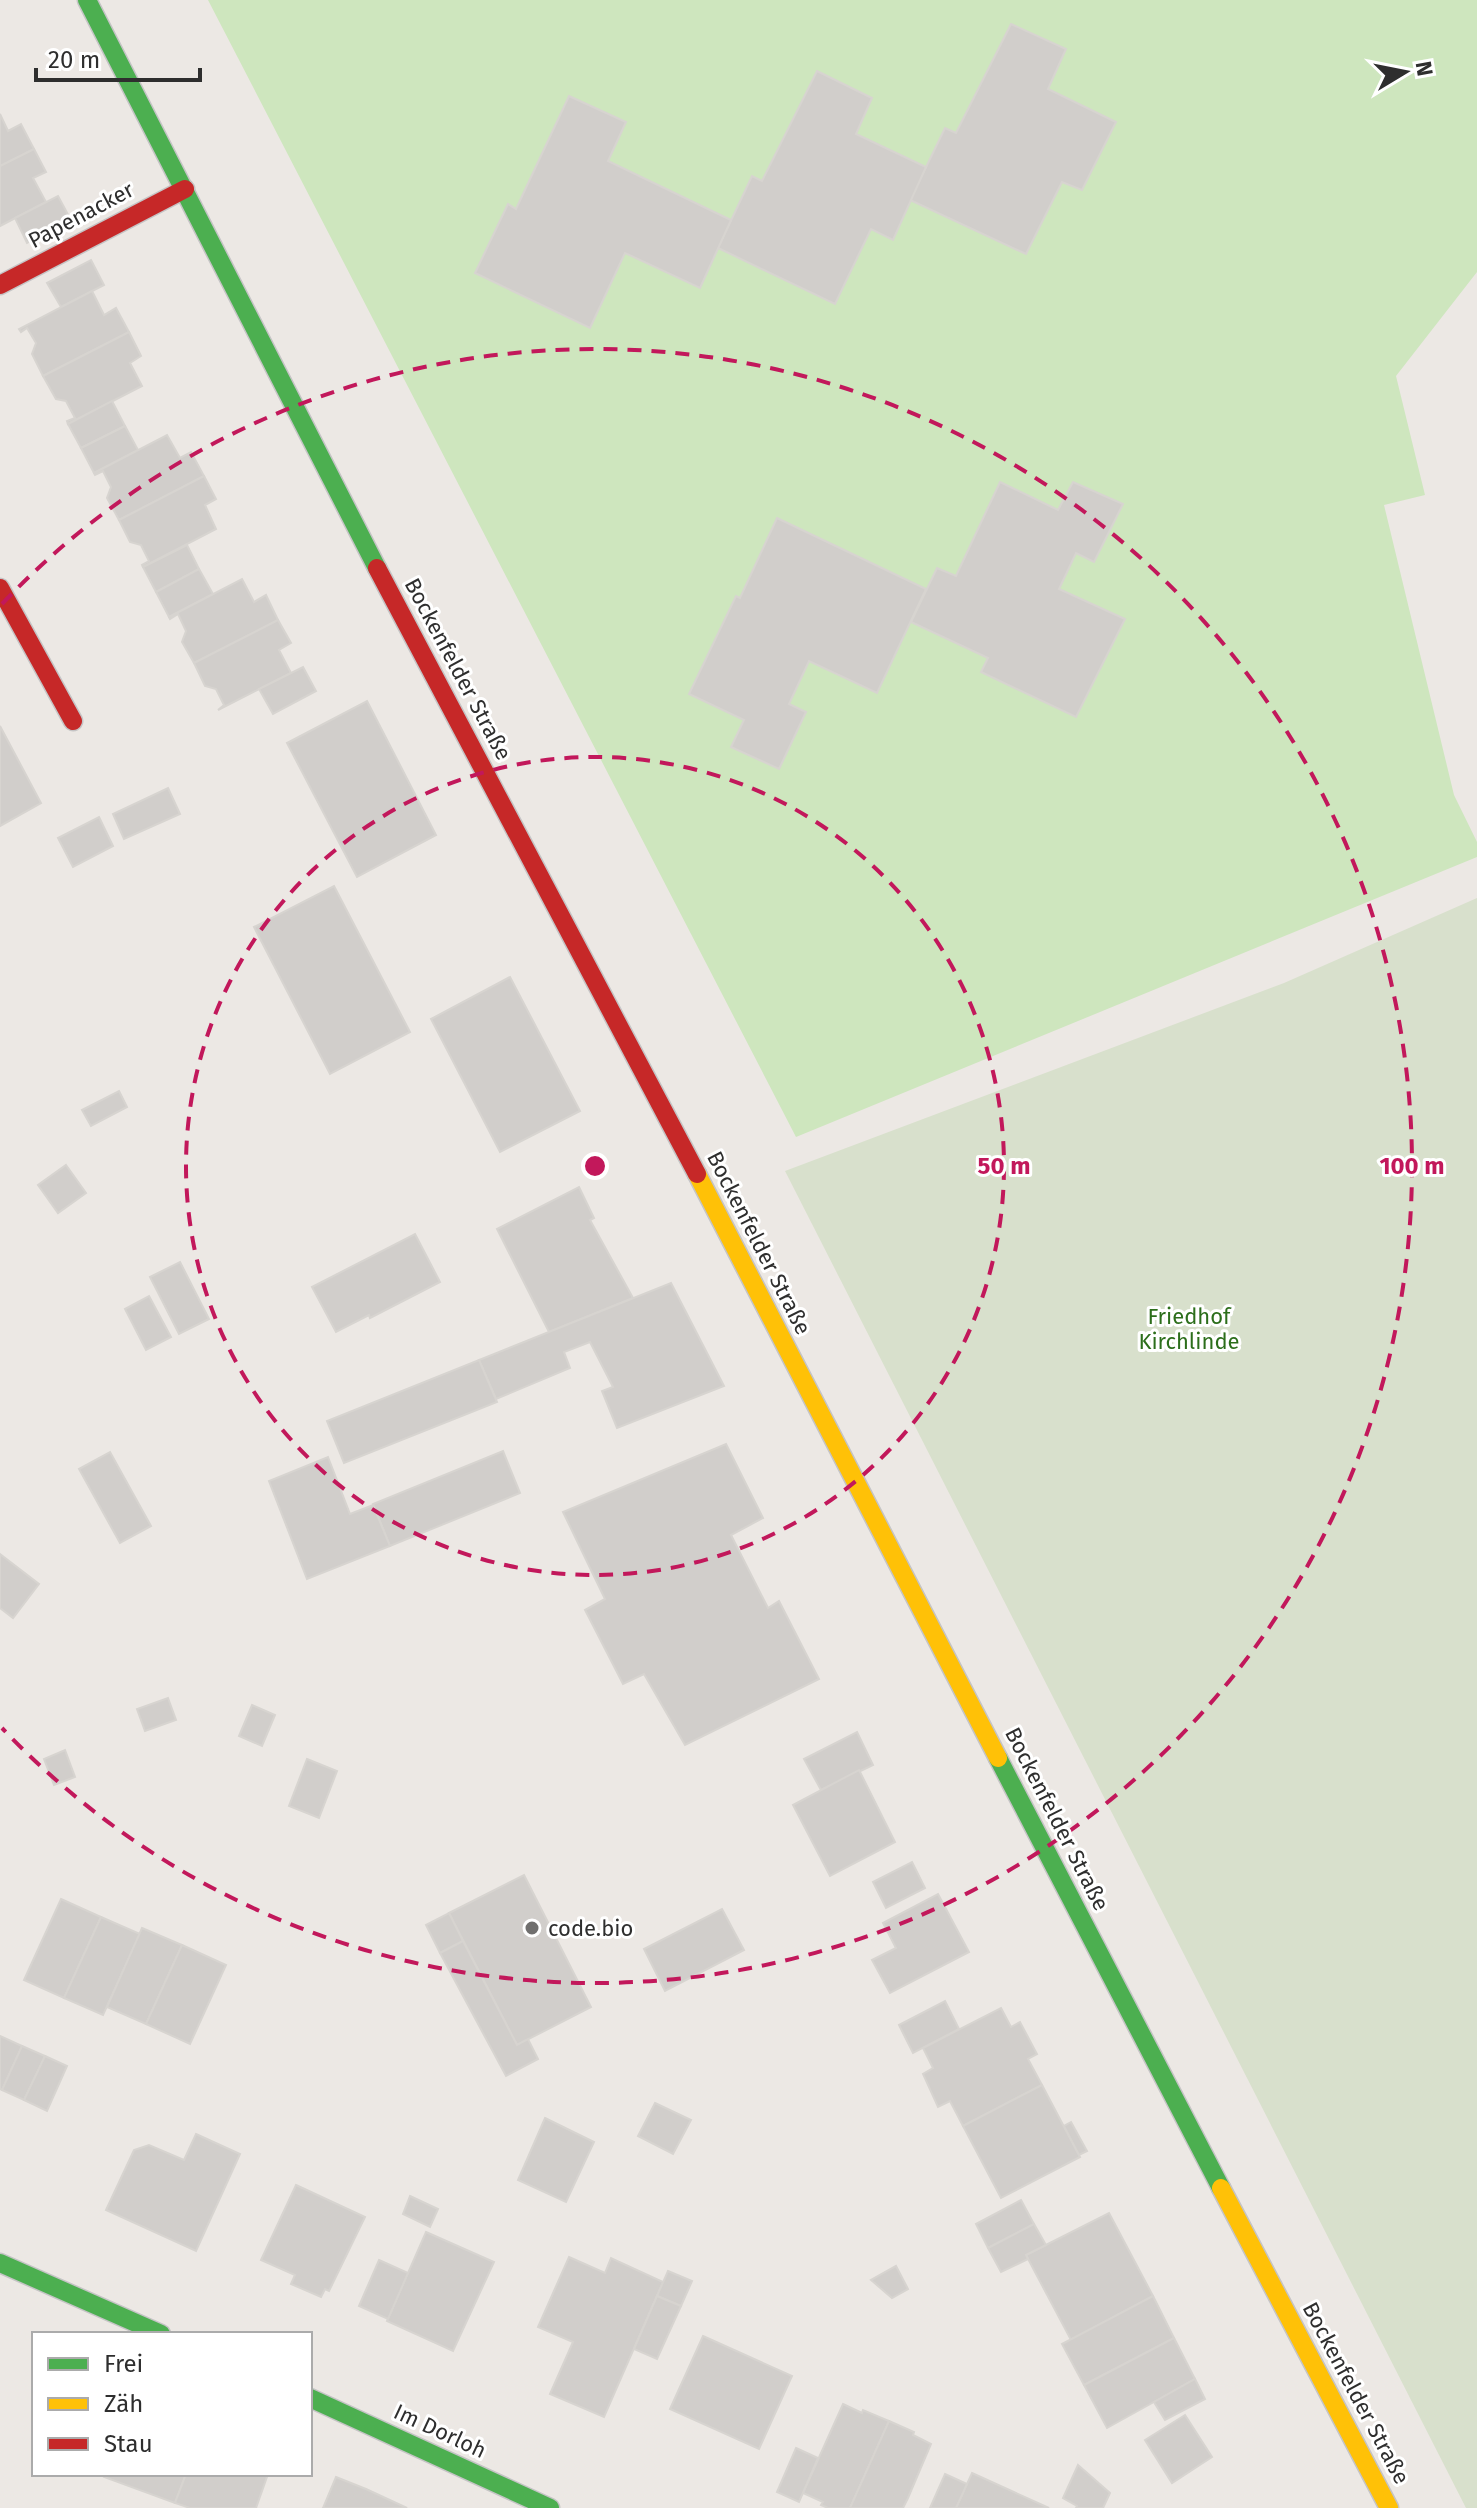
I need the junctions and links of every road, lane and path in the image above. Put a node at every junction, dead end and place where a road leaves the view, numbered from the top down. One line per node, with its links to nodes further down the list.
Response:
1 (87, 0): 2 (main road, Bockenfelder Straße)
2 (185, 189): 3 (main road, Papenacker); 10 (main road, Bockenfelder Straße)
3 (0, 285)
4 (0, 588): 5 (main road)
5 (73, 721)
6 (0, 2263): 7 (main road)
7 (156, 2332)
8 (312, 2399): 9 (main road, Im Dorloh)
9 (550, 2508)
10 (1389, 2508)

